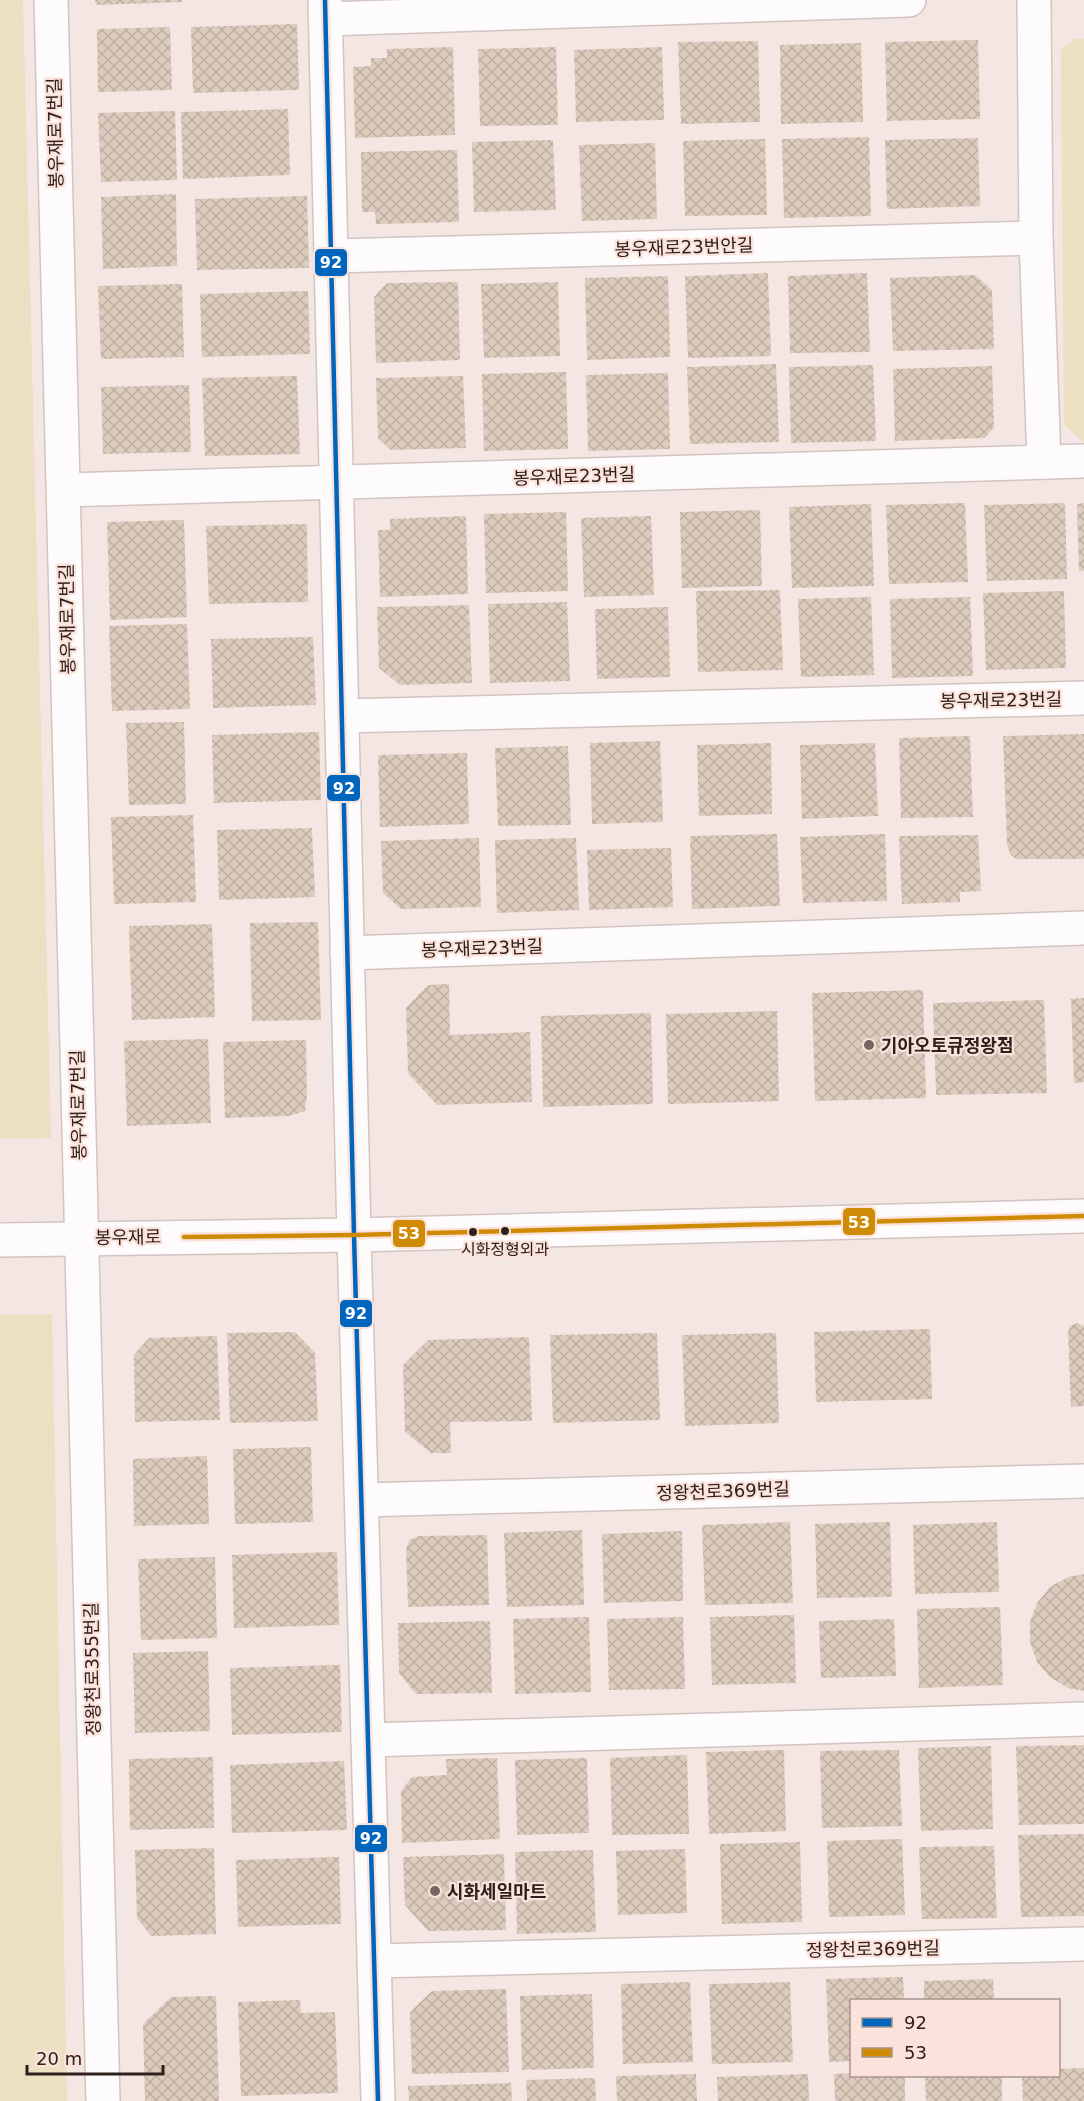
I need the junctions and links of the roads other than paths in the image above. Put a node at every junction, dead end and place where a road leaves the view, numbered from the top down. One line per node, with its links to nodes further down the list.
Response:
1 (51, 0): 10 (street, 봉우재로7번길)
2 (909, 0): 4 (street)
3 (1034, 0): 5 (street)
4 (326, 9): 6 (street)
5 (1036, 238): 6 (street, 봉우재로23번안길); 8 (street)
6 (331, 256): 9 (street)
7 (1084, 461): 8 (street, 봉우재로23번길)
8 (1044, 462): 9 (street, 봉우재로23번길)
9 (337, 484): 10 (street, 봉우재로23번길); 12 (street)
10 (64, 490): 17 (street, 봉우재로7번길)
11 (1084, 698): 12 (street, 봉우재로23번길)
12 (342, 716): 14 (street)
13 (1084, 928): 14 (street, 봉우재로23번길)
14 (347, 953): 16 (street)
15 (1084, 1216): 16 (street, 봉우재로)
16 (354, 1235): 17 (street, 봉우재로); 20 (street)
17 (82, 1238): 18 (street, 봉우재로); 25 (street, 정왕천로355번길)
18 (0, 1240)
19 (1084, 1481): 20 (street, 정왕천로369번길)
20 (362, 1500): 22 (street)
21 (1084, 1719): 22 (street)
22 (368, 1740): 24 (street)
23 (1084, 1944): 24 (street, 정왕천로369번길)
24 (374, 1961): 26 (street)
25 (103, 2101)
26 (378, 2101)

